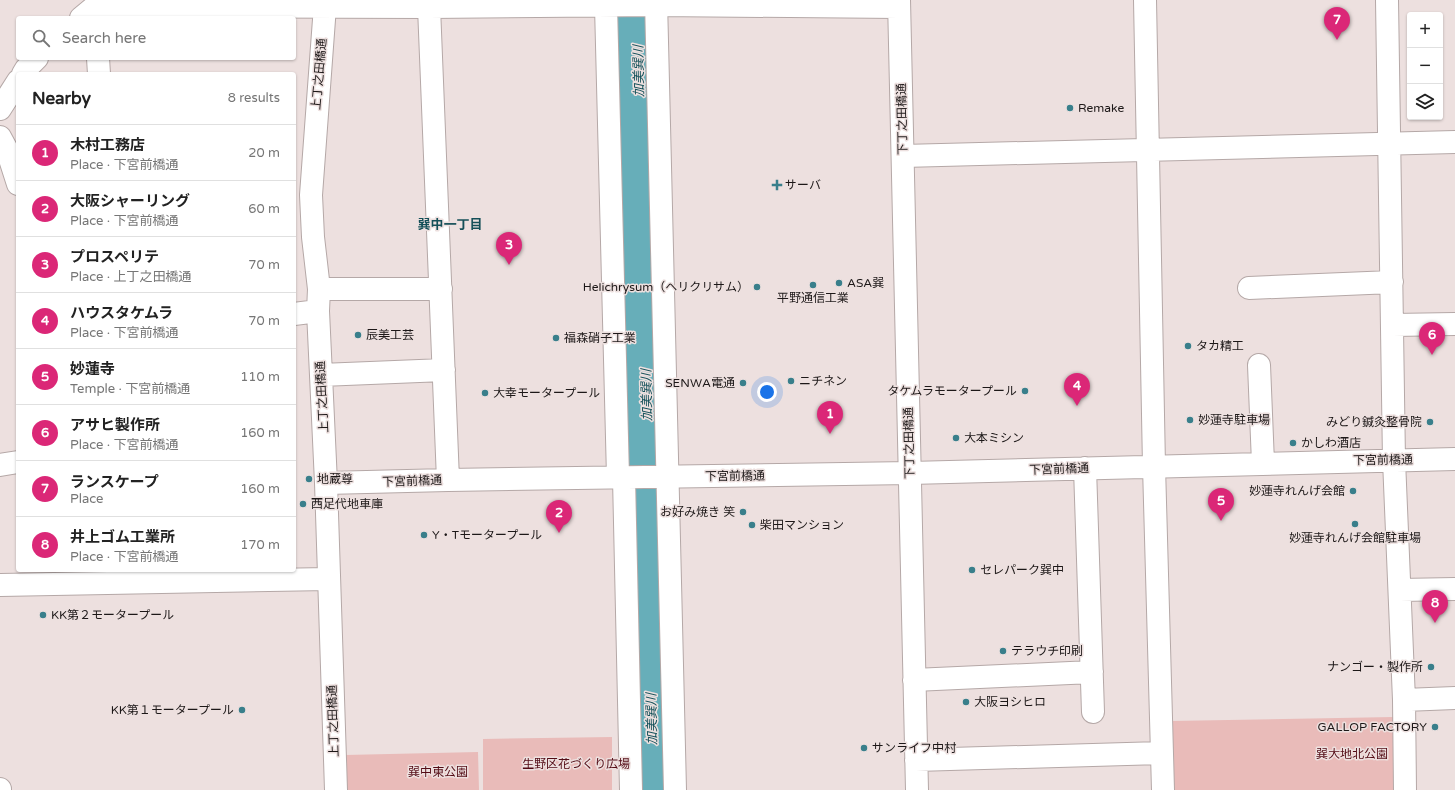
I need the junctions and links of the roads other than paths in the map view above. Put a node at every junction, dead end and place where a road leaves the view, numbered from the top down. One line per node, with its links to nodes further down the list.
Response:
1 (1145, 0): 20 (street)
2 (1387, 0): 19 (street)
3 (370, 3): 7 (street); 9 (street)
4 (476, 3): 8 (street); 9 (street)
5 (654, 3): 6 (street); 8 (street); 44 (street)
6 (899, 3): 21 (street, 下丁之田橋通)
7 (325, 6): 10 (street); 23 (street, 上丁之田橋通)
8 (609, 6): 43 (street)
9 (429, 7): 27 (street)
10 (90, 11)
11 (35, 60): 13 (street)
12 (98, 60): 14 (street)
13 (24, 72)
14 (99, 72)
15 (16, 84): 16 (street)
16 (0, 109)
17 (0, 137): 22 (street)
18 (1455, 142): 19 (street)
19 (1389, 144): 20 (street); 24 (street)
20 (1149, 150): 21 (street); 40 (street)
21 (903, 156): 42 (street, 下丁之田橋通)
22 (16, 178)
23 (302, 194): 26 (street, 上丁之田橋通)
24 (1392, 282): 25 (street); 31 (street)
25 (1249, 288)
26 (319, 289): 27 (street); 28 (street, 上丁之田橋通)
27 (441, 289): 33 (street)
28 (318, 311): 29 (street); 34 (street, 上丁之田橋通)
29 (296, 314)
30 (1455, 324): 31 (street)
31 (1393, 325): 36 (street)
32 (1259, 365): 38 (street)
33 (444, 370): 34 (street); 45 (street)
34 (321, 375): 46 (street, 上丁之田橋通)
35 (1455, 459): 36 (street, 下宮前橋通)
36 (1394, 460): 38 (street, 下宮前橋通); 51 (street)
37 (16, 462): 39 (street)
38 (1263, 464): 40 (street, 下宮前橋通)
39 (0, 465)
40 (1154, 466): 41 (street, 下宮前橋通); 57 (street)
41 (1085, 468): 42 (street, 下宮前橋通); 52 (street)
42 (910, 473): 44 (street, 下宮前橋通); 53 (street, 下丁之田橋通)
43 (624, 477): 44 (street, 下宮前橋通); 45 (street, 下宮前橋通); 60 (street)
44 (665, 477): 61 (street)
45 (448, 480): 46 (street, 下宮前橋通)
46 (326, 483): 48 (street, 上丁之田橋通)
47 (78, 576): 48 (street); 49 (street)
48 (328, 579): 59 (street, 上丁之田橋通)
49 (0, 585)
50 (1455, 589): 51 (street)
51 (1400, 590): 55 (street)
52 (1092, 672): 53 (street); 56 (street)
53 (914, 680): 58 (street, 下丁之田橋通)
54 (1455, 698): 55 (street)
55 (1404, 700): 64 (street)
56 (1093, 712)
57 (1161, 753): 58 (street); 63 (street)
58 (916, 760): 62 (street, 下丁之田橋通)
59 (336, 790)
60 (631, 790)
61 (676, 790)
62 (916, 790)
63 (1163, 790)
64 (1405, 790)

